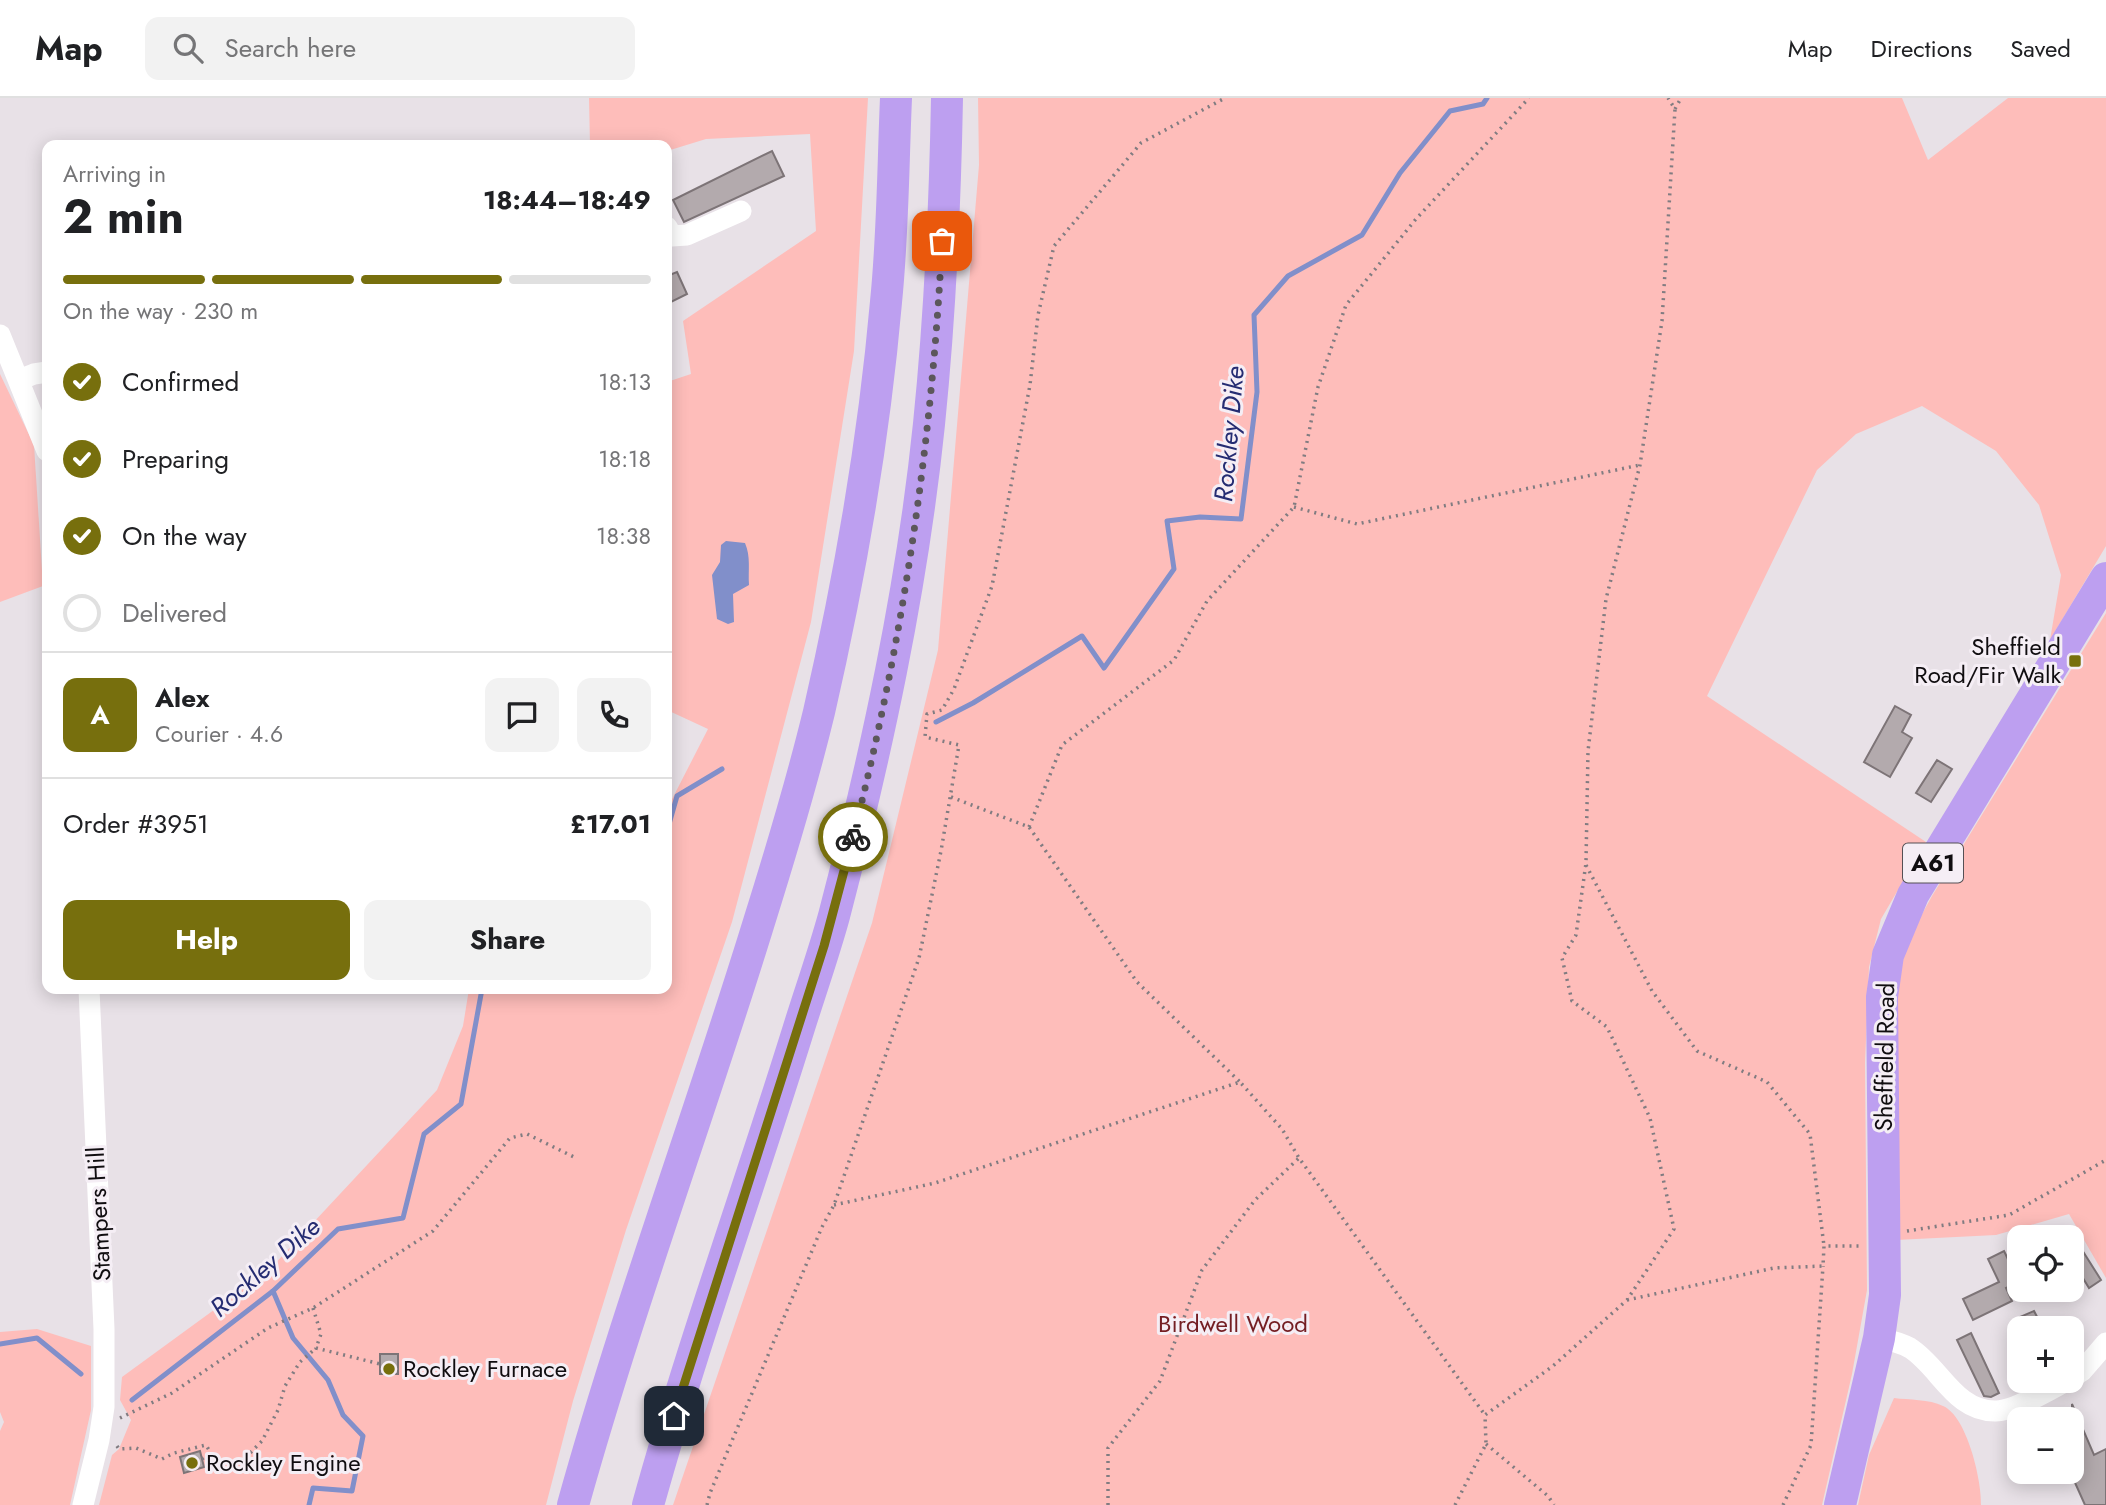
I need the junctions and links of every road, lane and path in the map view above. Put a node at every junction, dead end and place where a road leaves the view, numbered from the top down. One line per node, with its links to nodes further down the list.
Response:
1 (896, 98): 40 (highway)
2 (947, 98): 41 (highway)
3 (1225, 98): 17 (path)
4 (1529, 98): 15 (path)
5 (1668, 98): 7 (path)
6 (1681, 98): 7 (path)
7 (1675, 109): 14 (path)
8 (741, 211): 9 (street)
9 (672, 236)
10 (0, 335): 12 (street)
11 (42, 373): 12 (street)
12 (19, 380): 13 (street)
13 (42, 439)
14 (1640, 465): 15 (path); 19 (path)
15 (1294, 507): 18 (path)
16 (2106, 578): 28 (highway, Sheffield Road / A61)
17 (951, 797): 18 (path); 24 (path)
18 (1029, 827): 21 (path)
19 (1586, 863): 25 (path); 34 (path)
20 (89, 994): 35 (street, Stampers Hill)
21 (1240, 1082): 23 (path); 24 (path)
22 (574, 1157): 27 (path)
23 (1299, 1158): 34 (path); 43 (path)
24 (834, 1205): 42 (path)
25 (1824, 1246)
26 (1824, 1266): 46 (path)
27 (313, 1308): 30 (path); 35 (path)
28 (1879, 1338): 33 (street); 47 (highway, Sheffield Road / A61)
29 (2106, 1343): 32 (street)
30 (316, 1348): 31 (path); 37 (path)
31 (380, 1364)
32 (2084, 1369)
33 (2044, 1393)
34 (1485, 1415): 36 (path)
35 (100, 1433): 37 (path); 39 (street, Stampers Hill)
36 (1486, 1444): 44 (path); 45 (path)
37 (211, 1453): 38 (path)
38 (202, 1459)
39 (83, 1505)
40 (573, 1505)
41 (648, 1505)
42 (707, 1505)
43 (1108, 1505)
44 (1455, 1505)
45 (1554, 1505)
46 (1783, 1505)
47 (1840, 1505)

